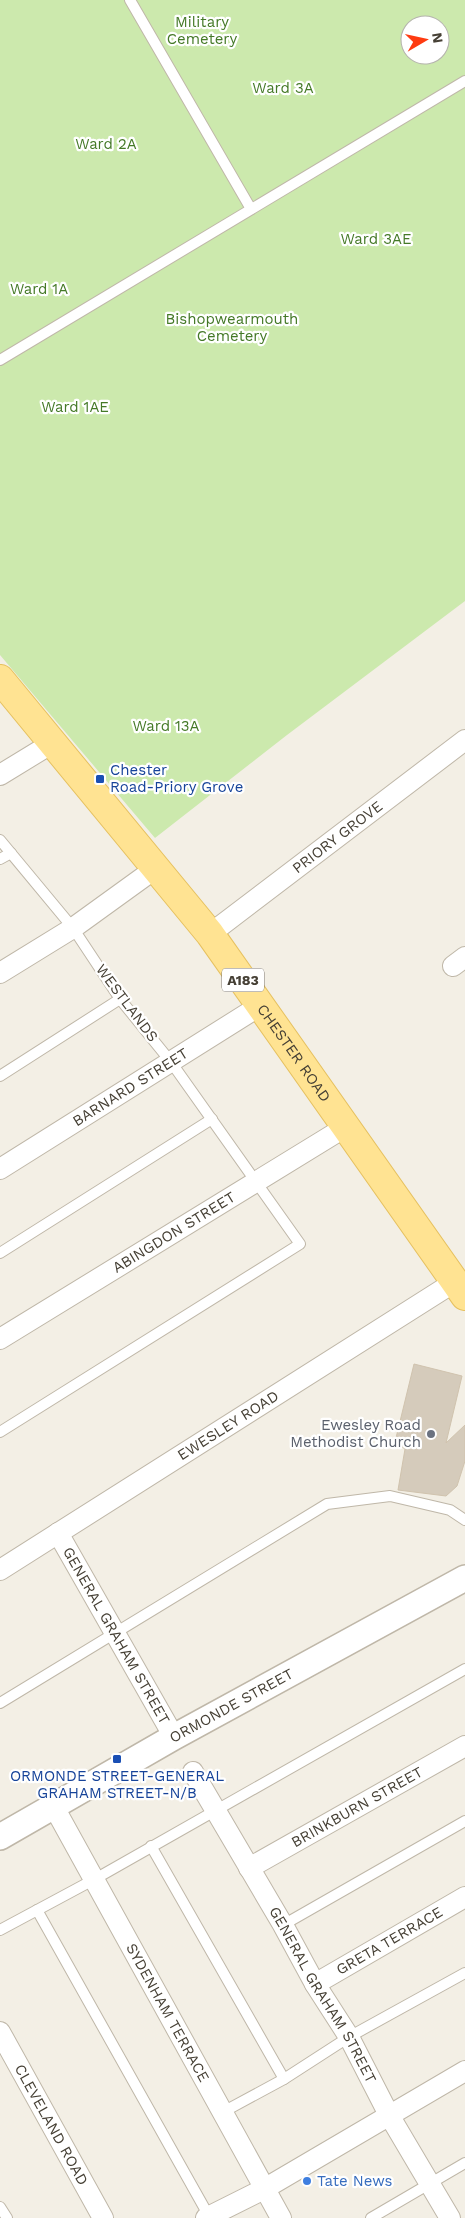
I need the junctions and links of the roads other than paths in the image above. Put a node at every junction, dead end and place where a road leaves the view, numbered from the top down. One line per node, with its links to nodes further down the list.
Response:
1 (130, 0): 3 (lane)
2 (465, 81): 3 (lane)
3 (252, 209): 4 (lane)
4 (0, 360)
5 (0, 679): 7 (main road, CHESTER ROAD / A183)
6 (465, 740): 14 (street, PRIORY GROVE)
7 (54, 742): 8 (street); 12 (main road, CHESTER ROAD / A183)
8 (0, 775)
9 (0, 840): 10 (lane, WESTLANDS)
10 (10, 853): 11 (lane); 13 (lane, WESTLANDS)
11 (0, 859)
12 (156, 868): 13 (street); 14 (main road, CHESTER ROAD / A183)
13 (73, 928): 15 (street); 16 (lane, WESTLANDS)
14 (210, 934): 17 (main road, CHESTER ROAD / A183)
15 (0, 973)
16 (120, 999): 18 (lane, WESTLANDS); 19 (lane)
17 (261, 1006): 18 (street, BARNARD STREET); 21 (main road, CHESTER ROAD / A183)
18 (171, 1062): 20 (lane, WESTLANDS); 22 (street, BARNARD STREET)
19 (0, 1076)
20 (212, 1119): 23 (lane, WESTLANDS); 24 (lane)
21 (347, 1126): 23 (street, ABINGDON STREET); 25 (main road, CHESTER ROAD / A183)
22 (0, 1170)
23 (256, 1182): 26 (street, ABINGDON STREET); 27 (lane, WESTLANDS)
24 (0, 1253)
25 (460, 1289): 29 (street, EWESLEY ROAD)
26 (0, 1339)
27 (0, 1432)
28 (465, 1520): 32 (lane)
29 (58, 1533): 30 (street, EWESLEY ROAD); 32 (street, GENERAL GRAHAM STREET)
30 (0, 1570)
31 (465, 1578): 35 (street, ORMONDE STREET)
32 (115, 1634): 34 (lane); 35 (street, GENERAL GRAHAM STREET)
33 (465, 1669): 39 (lane)
34 (0, 1703)
35 (174, 1737): 38 (street, ORMONDE STREET)
36 (465, 1746): 43 (street, BRINKBURN STREET)
37 (193, 1772): 39 (street, GENERAL GRAHAM STREET)
38 (54, 1807): 41 (street, ORMONDE STREET); 44 (street, SYDENHAM TERRACE)
39 (216, 1809): 42 (lane); 43 (street, GENERAL GRAHAM STREET)
40 (465, 1821): 47 (lane)
41 (0, 1837)
42 (151, 1846): 44 (lane); 54 (lane)
43 (249, 1868): 47 (street, GENERAL GRAHAM STREET)
44 (94, 1879): 46 (lane); 55 (street, SYDENHAM TERRACE)
45 (465, 1897): 50 (street, GRETA TERRACE)
46 (37, 1910): 48 (lane); 61 (lane)
47 (284, 1925): 50 (street, GENERAL GRAHAM STREET)
48 (0, 1930)
49 (465, 1973): 52 (lane)
50 (315, 1984): 52 (street, GENERAL GRAHAM STREET)
51 (0, 2032): 63 (street, CLEVELAND ROAD)
52 (349, 2038): 54 (lane); 56 (street, GENERAL GRAHAM STREET)
53 (465, 2071): 56 (street)
54 (284, 2079): 55 (lane)
55 (223, 2112): 59 (street, SYDENHAM TERRACE)
56 (389, 2115): 58 (street, GENERAL GRAHAM STREET); 59 (street)
57 (465, 2163): 58 (lane)
58 (430, 2183): 65 (lane); 66 (street, GENERAL GRAHAM STREET)
59 (264, 2189): 61 (street); 64 (street, SYDENHAM TERRACE)
60 (0, 2207): 62 (lane)
61 (208, 2217)
62 (7, 2218)
63 (104, 2218)
64 (281, 2218)
65 (371, 2218)
66 (450, 2218)

